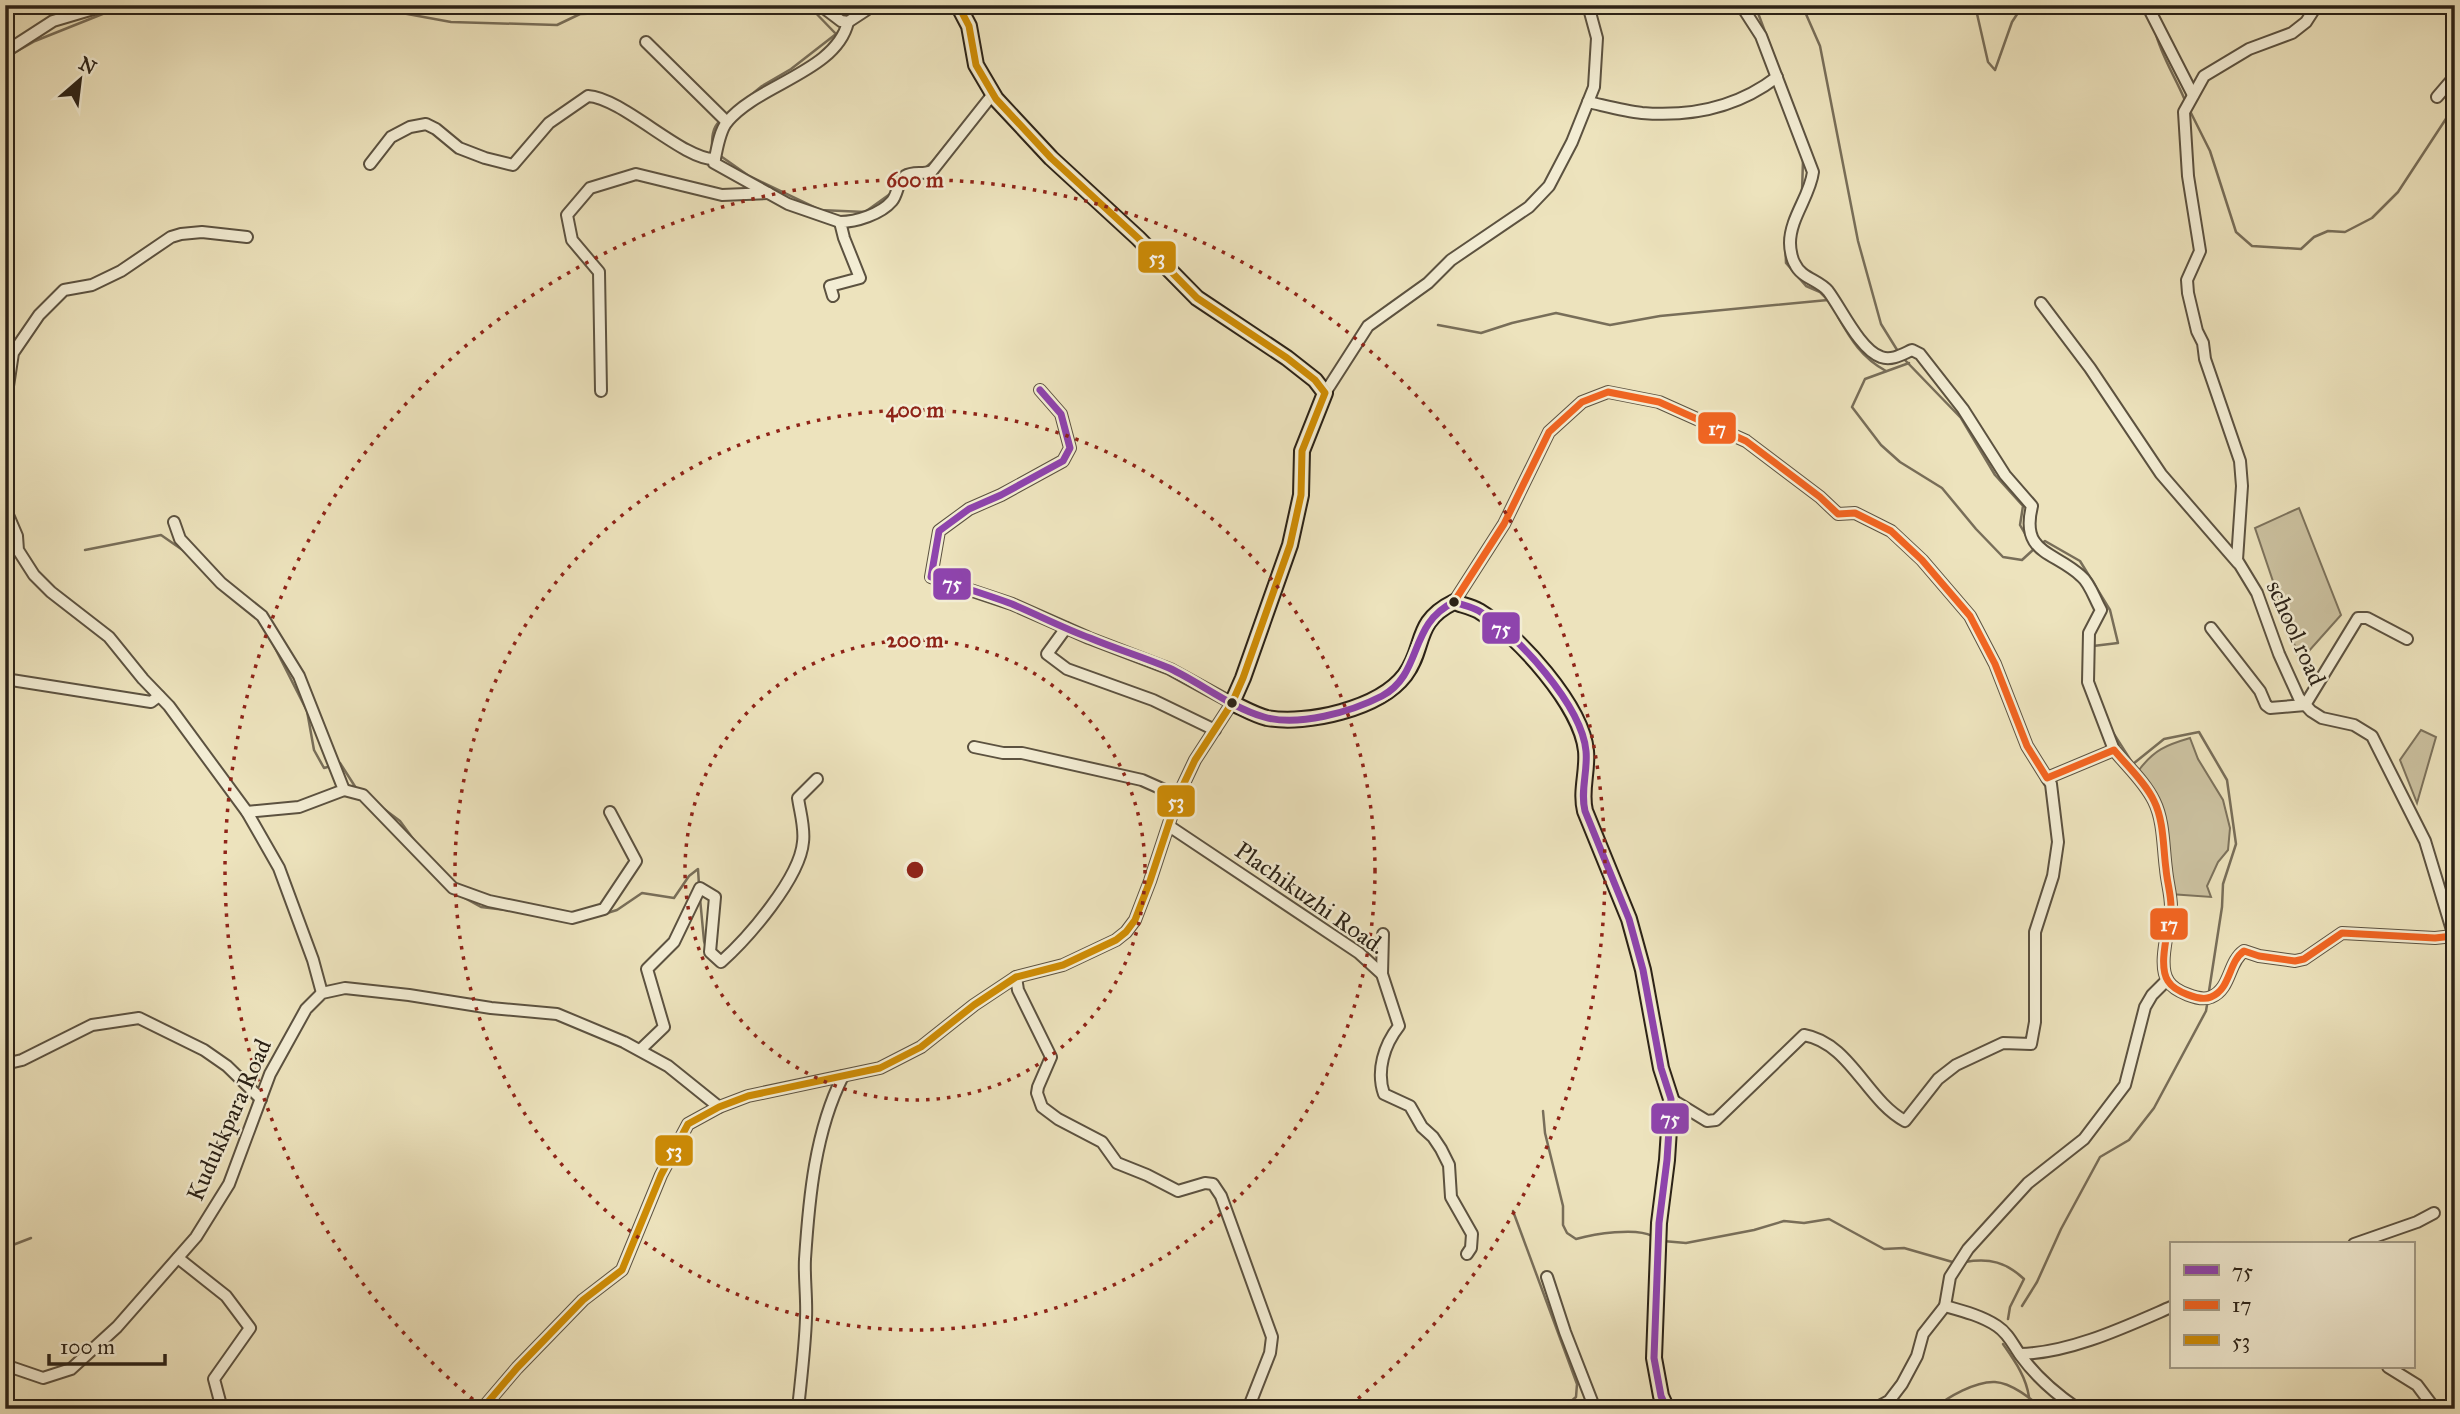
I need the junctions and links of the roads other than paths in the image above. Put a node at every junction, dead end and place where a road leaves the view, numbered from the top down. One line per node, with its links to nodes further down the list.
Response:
1 (107, 5): 11 (street)
2 (820, 5): 9 (street)
3 (874, 5): 9 (street)
4 (958, 5): 15 (main road)
5 (1588, 5): 17 (street)
6 (1741, 5): 13 (street)
7 (2147, 5): 14 (street)
8 (2317, 5): 14 (street)
9 (848, 22): 18 (street)
10 (646, 41): 18 (street)
11 (5, 52)
12 (2455, 76): 16 (street)
13 (1777, 77): 17 (street); 43 (street)
14 (2193, 95): 32 (street, school road)
15 (994, 96): 22 (street); 28 (main road)
16 (2437, 97)
17 (1588, 102): 28 (street)
18 (727, 122): 19 (street)
19 (715, 159): 20 (street); 21 (street)
20 (370, 164)
21 (768, 192): 22 (street); 27 (street)
22 (840, 222): 24 (street)
23 (247, 237): 29 (street)
24 (833, 296)
25 (2041, 303): 32 (street)
26 (1040, 390): 34 (street)
27 (601, 391)
28 (1325, 394): 39 (main road)
29 (5, 406)
30 (5, 508): 38 (street)
31 (174, 522): 46 (street)
32 (2240, 565): 40 (street, school road)
33 (1454, 602): 39 (main road); 44 (street); 61 (main road)
34 (1066, 628): 39 (street); 41 (street)
35 (2211, 628): 40 (street)
36 (2407, 639): 40 (street)
37 (5, 679): 38 (street)
38 (159, 696): 48 (street)
39 (1232, 703): 41 (street)
40 (2305, 705): 52 (street, school road)
41 (1215, 730): 47 (street)
42 (974, 747): 47 (street)
43 (2114, 750): 44 (street); 55 (street)
44 (2047, 778): 61 (street)
45 (817, 779): 57 (street)
46 (344, 790): 48 (street); 49 (street)
47 (1178, 796): 50 (street)
48 (247, 812): 56 (street)
49 (610, 812)
50 (1169, 826): 53 (street, Plachikuzhi Road.); 54 (street)
51 (1383, 934): 53 (street)
52 (2454, 938): 55 (street)
53 (1382, 974): 65 (street, Plachikuzhi Road.)
54 (1016, 977): 59 (street); 76 (street)
55 (2166, 980): 68 (street)
56 (322, 993): 57 (street); 60 (street, Kudukkpara Road)
57 (640, 1050): 62 (street)
58 (5, 1064): 60 (street)
59 (843, 1076): 62 (street); 75 (street)
60 (261, 1098): 66 (street, Kudukkpara Road)
61 (1671, 1099): 78 (main road)
62 (719, 1107): 74 (street)
63 (2434, 1213): 64 (street)
64 (2360, 1242)
65 (1467, 1254)
66 (178, 1258): 71 (street, Kudukkpara Road); 73 (street)
67 (1547, 1277): 77 (street)
68 (1945, 1306): 70 (street); 79 (street)
69 (2170, 1307): 70 (street)
70 (2020, 1354): 80 (street)
71 (5, 1365)
72 (2390, 1368): 81 (street)
73 (222, 1409)
74 (482, 1409)
75 (798, 1409)
76 (1248, 1409)
77 (1595, 1409)
78 (1667, 1409)
79 (1874, 1409)
80 (2078, 1409)
81 (2435, 1409)

